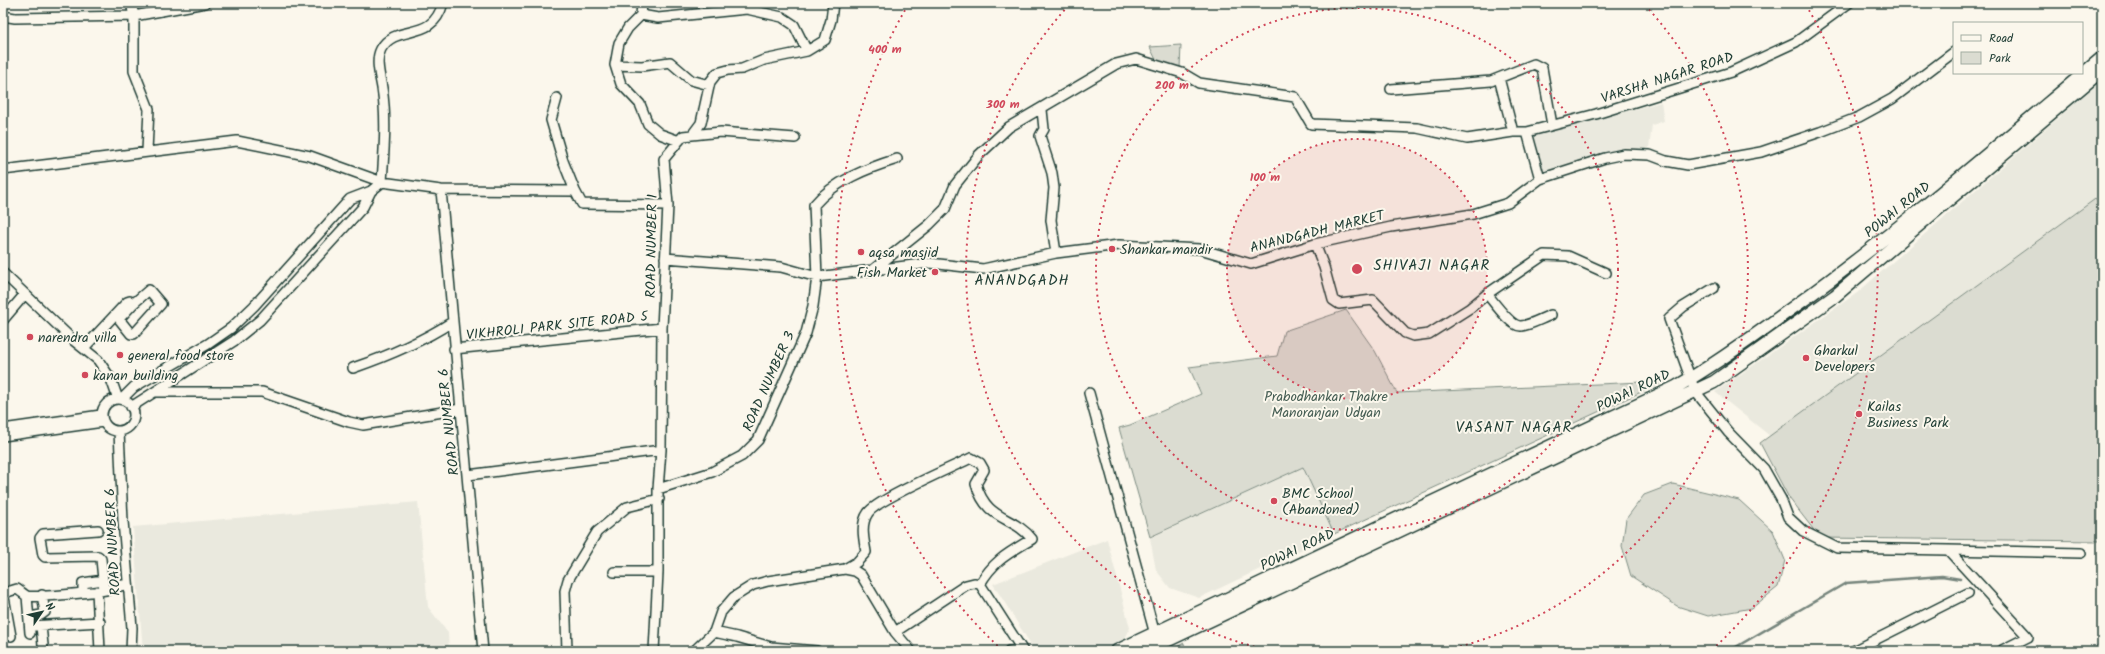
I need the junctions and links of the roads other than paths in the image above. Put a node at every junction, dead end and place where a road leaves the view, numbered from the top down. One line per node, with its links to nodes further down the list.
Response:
1 (131, 3): 9 (street)
2 (205, 3): 9 (street)
3 (443, 3): 32 (street)
4 (642, 3): 7 (street)
5 (832, 3): 10 (street)
6 (1849, 3): 22 (street, VARSHA NAGAR ROAD)
7 (641, 15): 10 (street); 13 (street)
8 (3, 16): 9 (street)
9 (134, 16): 28 (street)
10 (807, 51): 18 (street)
11 (1953, 53): 31 (street, ANANDGADH MARKET)
12 (2102, 58): 16 (main road, POWAI ROAD)
13 (615, 65): 18 (street); 27 (street)
14 (2102, 70): 64 (main road, POWAI ROAD)
15 (2083, 74): 62 (main road, POWAI ROAD)
16 (2083, 74)
17 (1499, 78): 19 (street); 22 (street); 23 (street)
18 (709, 85): 25 (street)
19 (1391, 89)
20 (557, 98): 35 (street)
21 (1042, 110): 23 (street, VARSHA NAGAR ROAD); 40 (street); 43 (street)
22 (1552, 125): 24 (street, VARSHA NAGAR ROAD)
23 (1513, 132): 24 (street, VARSHA NAGAR ROAD)
24 (1527, 132): 31 (street)
25 (692, 135): 26 (street, ROAD NUMBER 1); 27 (street, ROAD NUMBER 1)
26 (795, 138)
27 (679, 141): 36 (street, ROAD NUMBER 1)
28 (147, 151): 30 (street); 32 (street)
29 (897, 159): 47 (street, ROAD NUMBER 3)
30 (3, 170)
31 (1540, 179): 39 (street, ANANDGADH MARKET)
32 (382, 182): 33 (street); 34 (street)
33 (371, 190): 37 (street); 38 (street)
34 (441, 190): 35 (street); 54 (street, ROAD NUMBER 6)
35 (575, 191): 36 (street)
36 (668, 205): 41 (street, ROAD NUMBER 1)
37 (328, 224): 38 (street); 42 (street)
38 (338, 234): 46 (street)
39 (1316, 244): 40 (street, ANANDGADH MARKET); 50 (street)
40 (1056, 253): 43 (street, ANANDGADH MARKET)
41 (666, 258): 47 (street, ANANDGADH MARKET); 56 (street, ROAD NUMBER 1)
42 (291, 265): 46 (street); 55 (street)
43 (874, 269): 47 (street, ANANDGADH MARKET)
44 (3, 273): 49 (street)
45 (1606, 273): 50 (street)
46 (301, 274): 57 (street)
47 (817, 277): 77 (street, ROAD NUMBER 3)
48 (1714, 288): 62 (street)
49 (25, 294): 53 (street); 58 (street)
50 (1487, 294): 52 (street)
51 (134, 303): 51 (street); 58 (street)
52 (1551, 315)
53 (3, 320)
54 (452, 322): 59 (street, ROAD NUMBER 6); 60 (street)
55 (231, 328): 57 (street); 61 (street)
56 (662, 328): 59 (street, VIKHROLI PARK SITE ROAD 5); 75 (street, ROAD NUMBER 1)
57 (238, 338): 63 (street)
58 (84, 348): 67 (street)
59 (454, 349): 69 (street, ROAD NUMBER 6)
60 (353, 368)
61 (167, 369): 63 (street); 67 (street)
62 (1690, 379): 64 (street); 74 (main road, POWAI ROAD)
63 (175, 380): 65 (street)
64 (1695, 391): 74 (main road, POWAI ROAD); 80 (street)
65 (155, 392): 68 (street); 69 (street)
66 (1089, 392): 99 (street)
67 (121, 399): 68 (street); 70 (street)
68 (131, 407): 72 (street)
69 (461, 409): 76 (street, ROAD NUMBER 6)
70 (102, 419): 71 (street); 72 (street); 73 (street)
71 (3, 429)
72 (119, 431): 86 (street, ROAD NUMBER 6)
73 (3, 436)
74 (1585, 436): 99 (main road, POWAI ROAD); 102 (main road, POWAI ROAD)
75 (661, 450): 76 (street); 77 (street, ROAD NUMBER 1)
76 (468, 475): 106 (street, ROAD NUMBER 6)
77 (658, 489): 78 (street)
78 (659, 499): 84 (street); 107 (street)
79 (98, 530): 85 (street)
80 (1948, 550): 81 (street); 116 (street)
81 (2081, 553)
82 (845, 569): 87 (street); 97 (street); 98 (street)
83 (614, 572): 84 (street)
84 (658, 572): 108 (street)
85 (103, 580): 88 (street); 89 (street)
86 (128, 584): 88 (street); 92 (street, ROAD NUMBER 6)
87 (980, 584): 98 (street); 103 (street)
88 (105, 590): 89 (street); 92 (street); 94 (street)
89 (83, 592): 91 (street)
90 (1968, 593): 115 (street)
91 (42, 595): 93 (street); 95 (street)
92 (128, 595): 105 (street, ROAD NUMBER 6)
93 (27, 596): 95 (street); 100 (street)
94 (100, 622): 96 (street); 104 (street)
95 (30, 626): 96 (street)
96 (41, 626): 101 (street)
97 (714, 632): 109 (street); 110 (street)
98 (895, 632): 111 (street)
99 (1154, 633): 102 (street); 113 (main road, POWAI ROAD)
100 (11, 636)
101 (43, 645)
102 (1157, 646): 114 (main road, POWAI ROAD)
103 (1022, 650): 112 (street)
104 (100, 651)
105 (131, 651)
106 (483, 651)
107 (567, 651)
108 (654, 651)
109 (694, 651)
110 (817, 651)
111 (911, 651)
112 (1009, 651)
113 (1117, 651)
114 (1145, 651)
115 (1853, 651)
116 (2000, 651)

